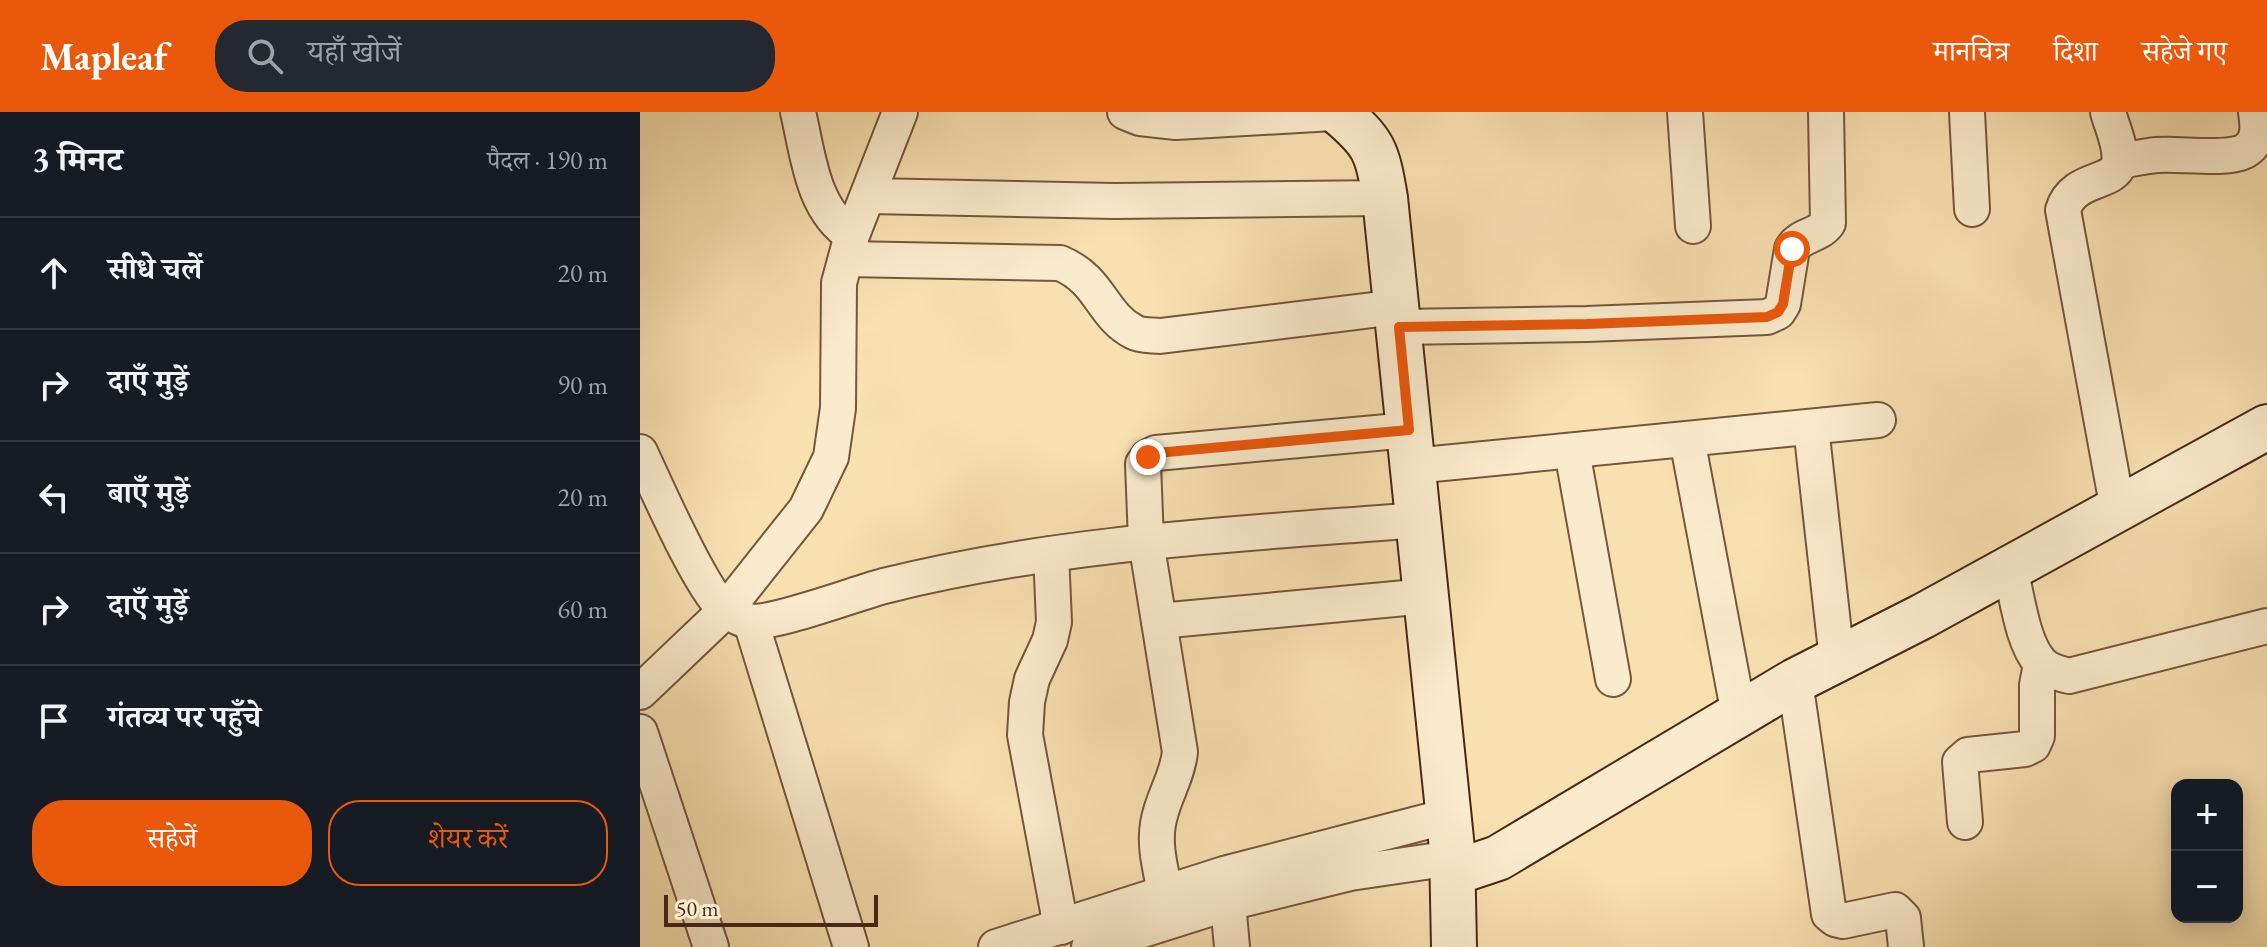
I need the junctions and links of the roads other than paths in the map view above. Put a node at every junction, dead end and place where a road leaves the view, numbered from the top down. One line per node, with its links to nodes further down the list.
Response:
1 (798, 112): 15 (street)
2 (900, 112): 11 (street)
3 (1125, 112): 4 (street)
4 (1342, 112): 12 (street)
5 (1685, 112): 14 (street)
6 (1826, 112): 16 (street)
7 (1967, 112): 13 (street)
8 (2108, 112): 10 (street)
9 (2256, 112): 10 (street)
10 (2120, 161): 24 (street)
11 (869, 196): 12 (street); 15 (street)
12 (1385, 198): 16 (street)
13 (1972, 209)
14 (1693, 226)
15 (849, 247): 16 (street); 30 (street)
16 (1398, 317): 21 (street)
17 (1878, 420): 18 (street)
18 (1811, 427): 20 (street); 33 (street)
19 (2267, 427): 24 (street)
20 (1687, 439): 22 (street); 38 (street)
21 (1411, 448): 22 (street); 25 (street); 26 (street)
22 (1572, 451): 35 (street)
23 (640, 452): 30 (street)
24 (2118, 510): 28 (street)
25 (1419, 520): 26 (street); 29 (street)
26 (1146, 541): 27 (street); 31 (street)
27 (1051, 554): 30 (street); 44 (street)
28 (2010, 569): 33 (street); 34 (street)
29 (1427, 596): 31 (street); 41 (street)
30 (738, 616): 37 (street); 46 (street)
31 (1159, 621): 42 (street)
32 (2267, 626): 34 (street)
33 (1837, 660): 36 (street)
34 (2041, 664): 40 (street)
35 (1613, 679)
36 (1795, 681): 38 (street); 51 (street)
37 (640, 692)
38 (1739, 715): 41 (street)
39 (640, 732): 45 (street)
40 (1965, 822)
41 (1451, 846): 42 (street); 43 (street); 50 (street)
42 (1165, 893): 44 (street)
43 (1228, 903): 48 (street); 49 (street)
44 (1061, 927): 47 (street)
45 (711, 947)
46 (851, 947)
47 (996, 947)
48 (1089, 947)
49 (1232, 947)
50 (1454, 947)
51 (1906, 947)

